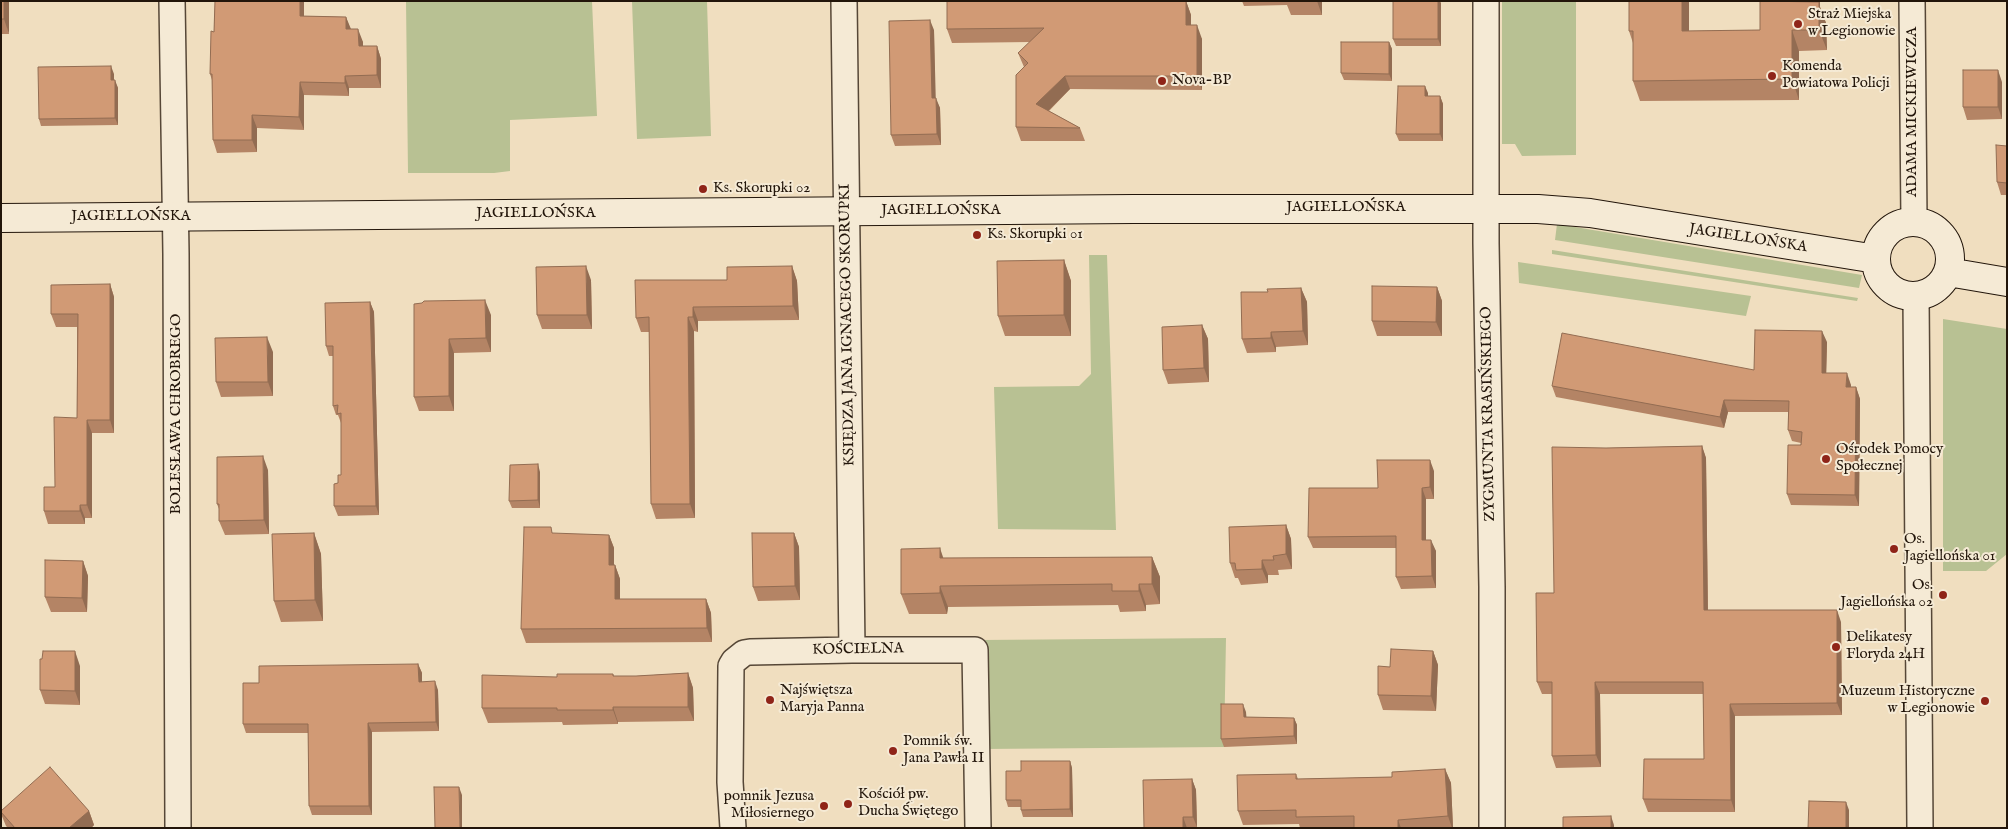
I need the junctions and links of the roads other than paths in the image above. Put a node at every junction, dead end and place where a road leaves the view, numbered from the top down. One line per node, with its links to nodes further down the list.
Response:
1 (172, 1): 7 (street, BOLESŁAWA CHROBREGO)
2 (844, 1): 6 (street, KSIĘDZA JANA IGNACEGO SKORUPKI)
3 (1486, 1): 5 (street, ZYGMUNTA KRASIŃSKIEGO)
4 (1912, 1): 9 (street, ADAMA MICKIEWICZA)
5 (1486, 208): 6 (street, JAGIELLOŃSKA); 10 (street, JAGIELLOŃSKA); 18 (street, ZYGMUNTA KRASIŃSKIEGO)
6 (846, 211): 7 (street, JAGIELLOŃSKA); 14 (street, KSIĘDZA JANA IGNACEGO SKORUPKI)
7 (175, 216): 8 (street, JAGIELLOŃSKA); 15 (street, BOLESŁAWA CHROBREGO)
8 (1, 218)
9 (1914, 222): 10 (street); 11 (street)
10 (1876, 259): 13 (street)
11 (1948, 272): 12 (street); 13 (street)
12 (2007, 282)
13 (1916, 296): 19 (street)
14 (852, 650): 16 (street, KOŚCIELNA); 17 (street, KOŚCIELNA)
15 (178, 828)
16 (733, 828)
17 (978, 828)
18 (1492, 828)
19 (1920, 828)

